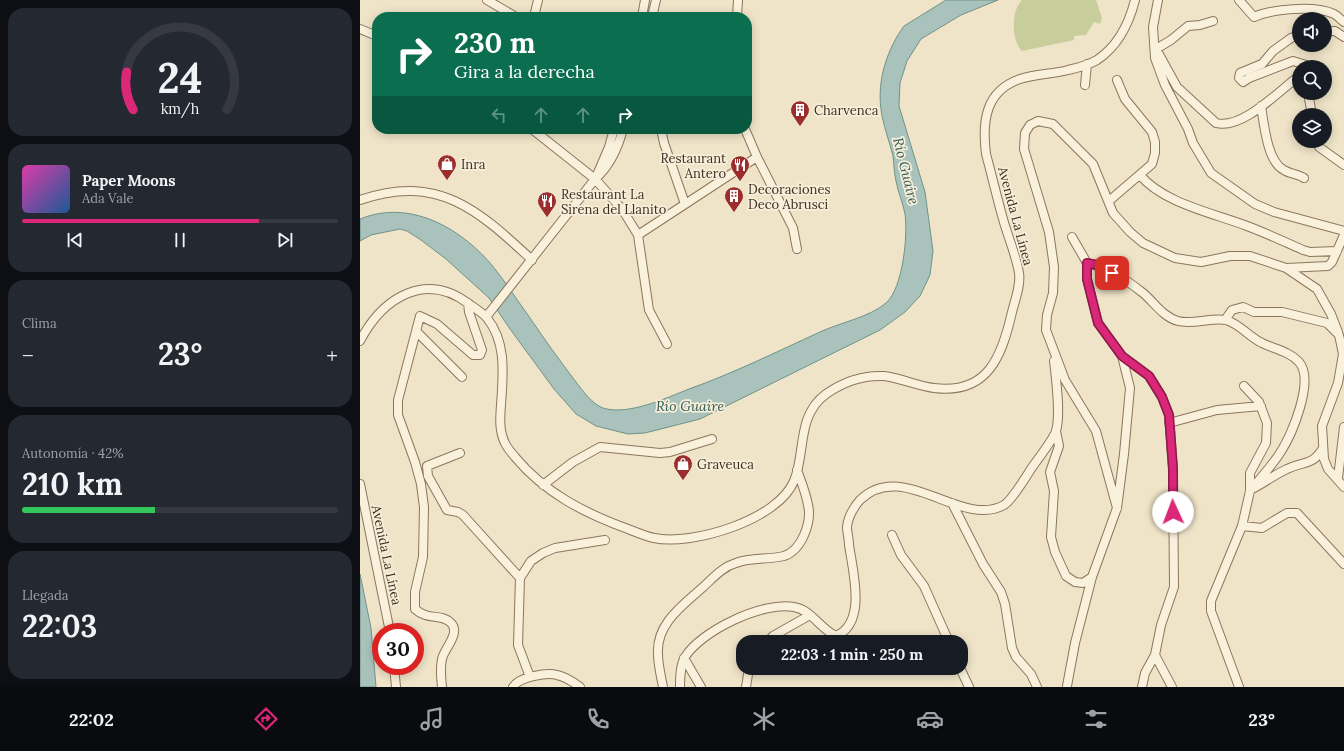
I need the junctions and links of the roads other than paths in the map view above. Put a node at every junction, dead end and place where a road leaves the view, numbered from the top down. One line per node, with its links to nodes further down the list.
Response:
1 (487, 0): 10 (street)
2 (538, 0): 11 (street)
3 (645, 0): 12 (street)
4 (656, 0): 13 (street)
5 (738, 0): 14 (street)
6 (1135, 0): 24 (street, Avenida La Línea)
7 (1158, 0): 22 (street)
8 (1249, 0): 9 (street)
9 (1239, 1): 16 (street)
10 (507, 12)
11 (535, 12)
12 (643, 12)
13 (653, 12)
14 (737, 12)
15 (1213, 21): 22 (street)
16 (1344, 22)
17 (360, 29): 19 (street)
18 (1332, 31): 20 (street)
19 (372, 34)
20 (1344, 37)
21 (1292, 38): 23 (street)
22 (1156, 49): 28 (street); 43 (street)
23 (1292, 62)
24 (1087, 64): 27 (street); 70 (street, Avenida La Línea)
25 (1117, 80): 37 (street)
26 (1292, 82): 28 (street)
27 (1085, 85)
28 (1261, 106): 38 (street)
29 (538, 134): 39 (street)
30 (613, 134): 39 (street)
31 (621, 134): 39 (street)
32 (662, 134): 42 (street)
33 (747, 134): 35 (street)
34 (1320, 148): 36 (street)
35 (757, 157): 42 (street); 47 (street)
36 (1344, 165)
37 (1140, 175): 41 (street); 48 (street)
38 (1304, 178)
39 (595, 179): 44 (street); 49 (street)
40 (360, 200): 49 (street)
41 (1109, 201): 51 (street); 59 (street)
42 (685, 204): 44 (street)
43 (1344, 231)
44 (638, 235): 58 (street)
45 (1344, 235): 48 (street)
46 (1072, 237): 50 (street)
47 (797, 249)
48 (1337, 251): 51 (street)
49 (532, 260): 53 (street)
50 (1087, 263): 54 (street); 60 (street)
51 (1286, 268): 56 (street)
52 (468, 303): 53 (street, Avenida La Línea); 55 (street); 57 (street, Avenida La Línea)
53 (486, 317): 73 (street, Avenida La Línea)
54 (1225, 320): 56 (street); 75 (street)
55 (417, 332): 61 (street); 96 (street)
56 (1339, 335): 68 (street)
57 (360, 341)
58 (667, 344)
59 (1054, 350): 66 (street); 77 (street)
60 (1122, 356): 64 (street); 77 (street)
61 (462, 377)
62 (1244, 386): 63 (street)
63 (1261, 406): 64 (street); 75 (street)
64 (1169, 423): 88 (street)
65 (1344, 428): 71 (street)
66 (1056, 431): 76 (street); 82 (street)
67 (712, 439): 73 (street)
68 (1323, 447): 71 (street); 75 (street)
69 (460, 453): 83 (street)
70 (797, 469): 73 (street, Avenida La Línea); 99 (street)
71 (1338, 478): 74 (street)
72 (360, 484): 85 (street, Avenida La Línea)
73 (543, 485)
74 (1344, 487)
75 (1250, 490): 78 (street)
76 (952, 503): 84 (street); 104 (street)
77 (1117, 508): 82 (street)
78 (1242, 526): 81 (street); 107 (street)
79 (892, 535): 87 (street)
80 (605, 540): 83 (street)
81 (1344, 564)
82 (1092, 577): 94 (street)
83 (520, 578): 93 (street)
84 (810, 615): 86 (street); 89 (street)
85 (388, 623)
86 (775, 635)
87 (946, 635)
88 (1155, 654): 105 (street); 106 (street)
89 (684, 658): 100 (street); 101 (street)
90 (395, 675): 95 (street)
91 (748, 675): 102 (street)
92 (963, 675): 103 (street)
93 (530, 677): 97 (street); 98 (street)
94 (1067, 686)
95 (396, 687)
96 (442, 687)
97 (513, 687)
98 (580, 687)
99 (663, 687)
100 (680, 687)
101 (701, 687)
102 (746, 687)
103 (969, 687)
104 (1037, 687)
105 (1142, 687)
106 (1172, 687)
107 (1239, 687)

